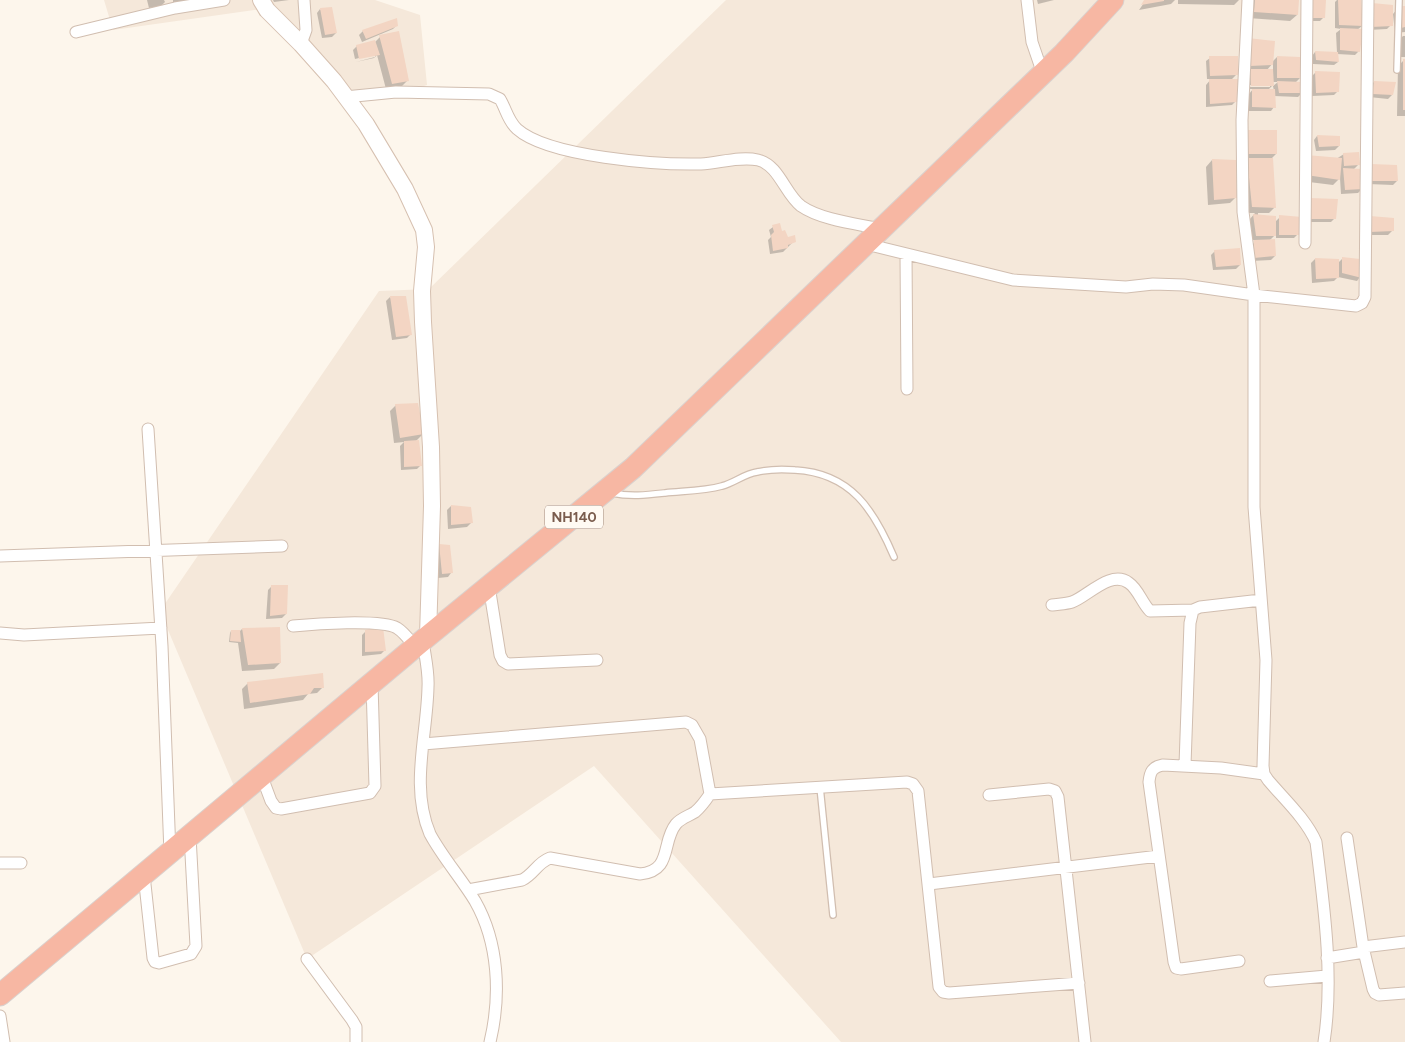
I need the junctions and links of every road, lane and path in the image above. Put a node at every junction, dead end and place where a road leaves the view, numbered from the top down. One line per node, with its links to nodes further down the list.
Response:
1 (224, 0): 10 (street)
2 (261, 0): 12 (main road)
3 (304, 0): 12 (street)
4 (1026, 0): 14 (street)
5 (1113, 0): 14 (highway, NH140)
6 (1248, 0): 20 (street)
7 (1307, 0): 17 (street)
8 (1368, 0): 20 (street)
9 (1399, 0): 13 (lane)
10 (175, 4): 11 (street)
11 (76, 32)
12 (302, 44): 15 (main road)
13 (1397, 70)
14 (1043, 74): 16 (highway, NH140)
15 (345, 97): 16 (street); 35 (main road)
16 (881, 230): 18 (highway, NH140)
17 (1305, 242)
18 (866, 244): 19 (street); 23 (highway, NH140)
19 (906, 254): 20 (street); 21 (street)
20 (1254, 295): 29 (street)
21 (906, 388)
22 (148, 429): 25 (street)
23 (606, 490): 27 (lane); 28 (highway, NH140)
24 (282, 546): 25 (street)
25 (156, 550): 26 (street); 33 (street)
26 (0, 556)
27 (894, 557)
28 (489, 586): 35 (highway, NH140); 36 (street)
29 (1261, 600): 31 (street); 40 (street)
30 (1052, 605): 31 (street)
31 (1193, 610): 39 (street)
32 (293, 626): 35 (street)
33 (161, 628): 34 (street); 47 (street)
34 (0, 633)
35 (422, 642): 37 (highway, NH140); 38 (street)
36 (597, 660)
37 (372, 684): 41 (highway, NH140); 41 (street)
38 (423, 744): 43 (street); 54 (street)
39 (1185, 765): 40 (street); 48 (street)
40 (1264, 774): 59 (street)
41 (262, 777): 45 (highway, NH140)
42 (820, 787): 43 (street); 53 (street); 55 (lane)
43 (710, 794): 54 (street)
44 (989, 795): 51 (street)
45 (190, 836): 47 (highway, NH140); 52 (street)
46 (1347, 838): 57 (street)
47 (170, 853): 52 (highway, NH140)
48 (1159, 856): 51 (street); 60 (street)
49 (0, 863): 50 (street)
50 (21, 863)
51 (1066, 867): 53 (street); 63 (street)
52 (144, 875): 65 (highway, NH140)
53 (929, 884): 63 (street)
54 (468, 890): 69 (street)
55 (833, 915)
56 (1405, 942): 57 (street)
57 (1364, 949): 59 (street); 64 (street)
58 (307, 958): 68 (street)
59 (1327, 958): 61 (street)
60 (1239, 961)
61 (1327, 976): 62 (street); 71 (street)
62 (1270, 980)
63 (1079, 983): 70 (street)
64 (1405, 993)
65 (0, 995)
66 (0, 1016): 67 (street)
67 (4, 1042)
68 (356, 1042)
69 (490, 1042)
70 (1086, 1042)
71 (1324, 1042)

